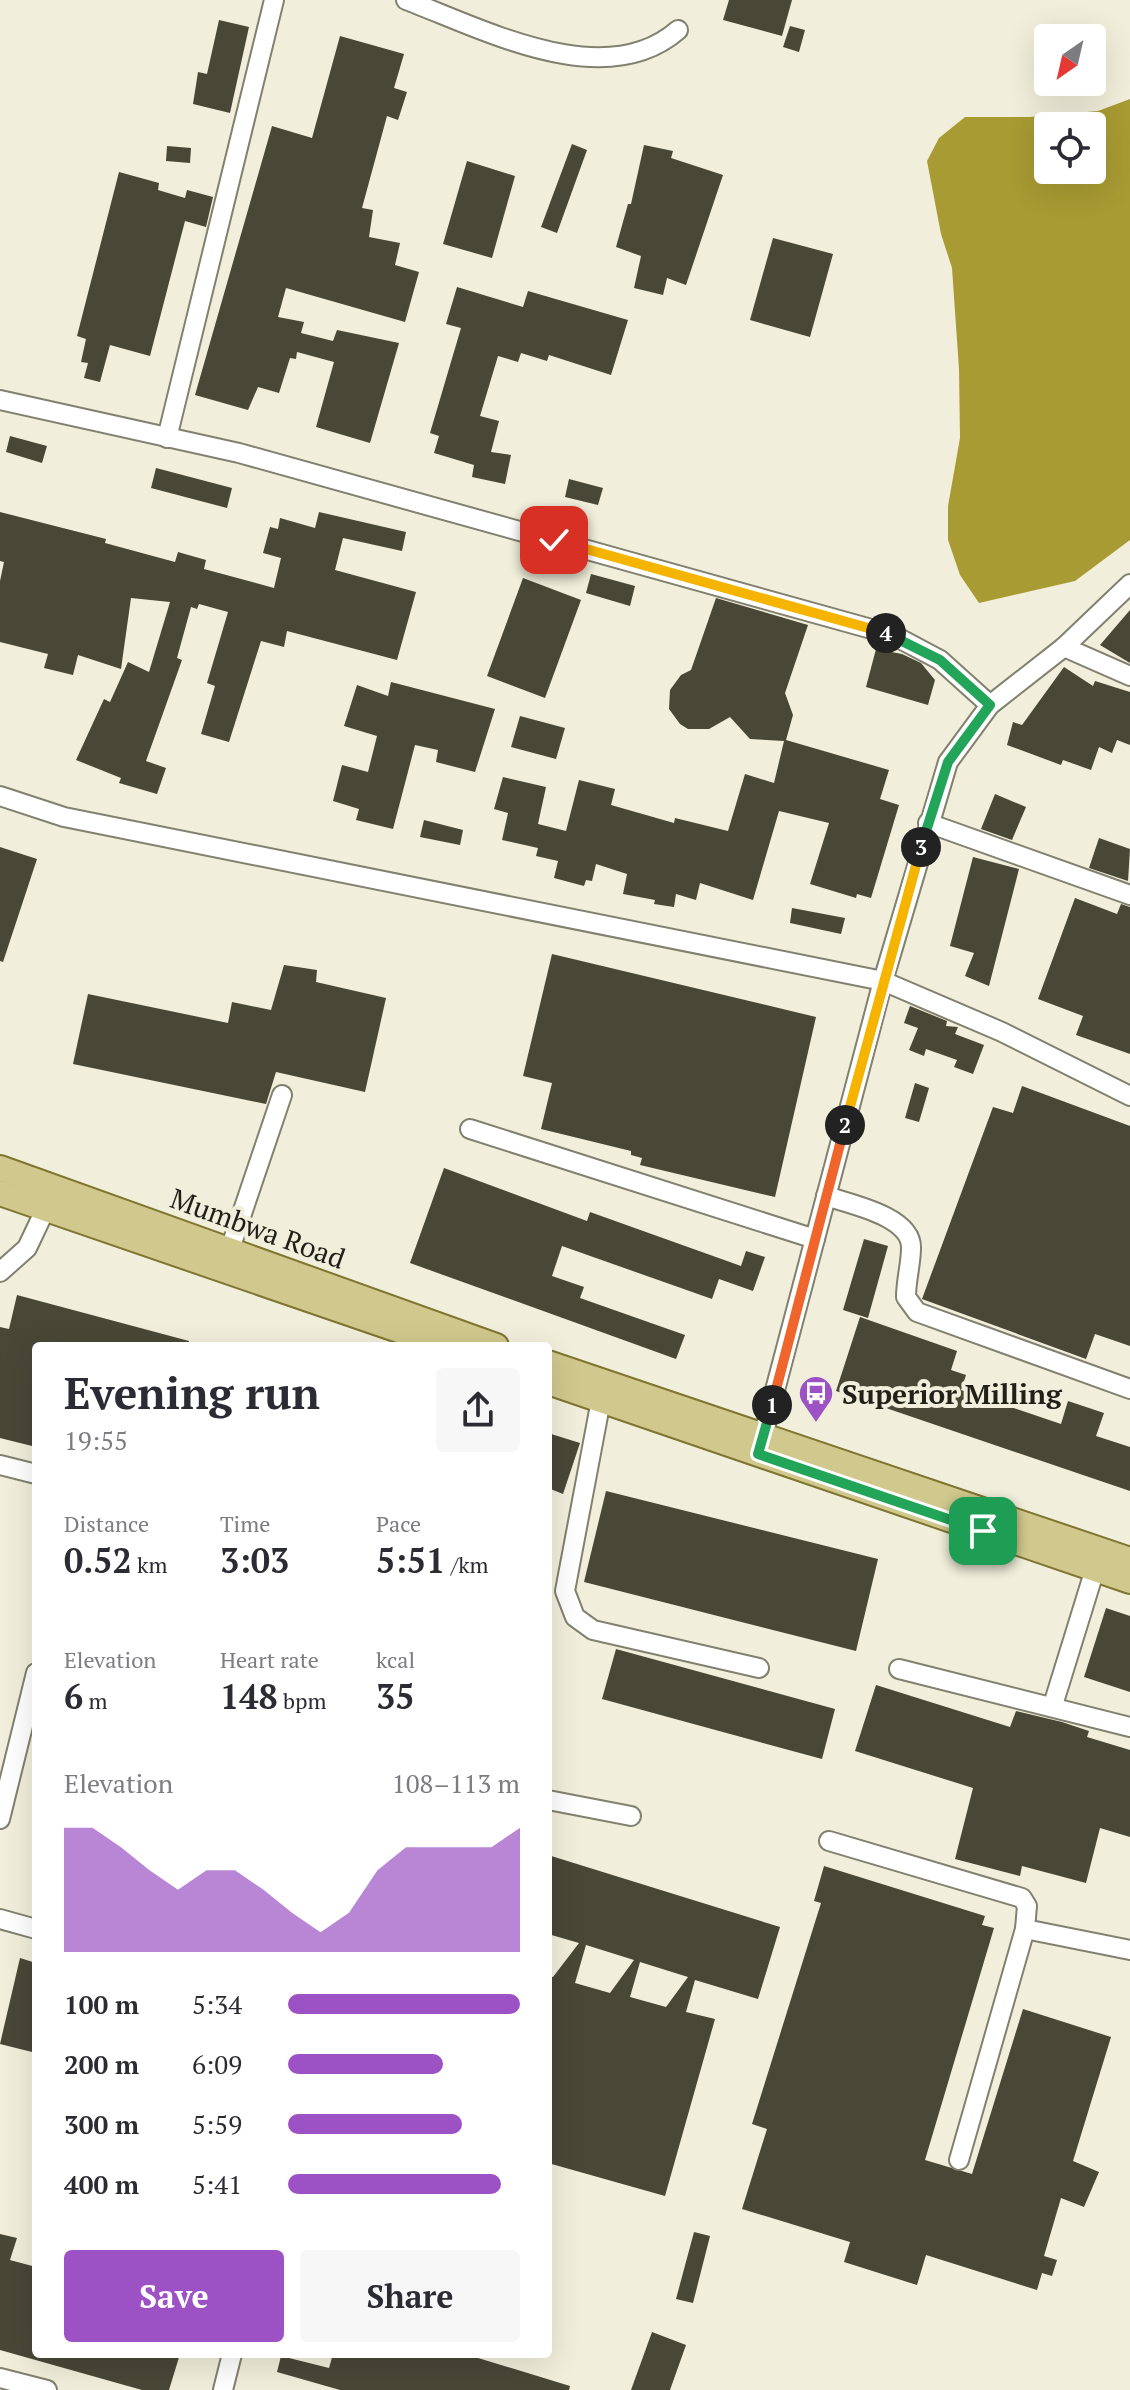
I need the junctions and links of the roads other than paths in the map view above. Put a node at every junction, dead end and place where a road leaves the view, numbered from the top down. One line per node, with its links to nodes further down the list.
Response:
1 (274, 0): 5 (street)
2 (406, 0): 3 (street)
3 (678, 30)
4 (0, 400): 5 (street)
5 (167, 438): 9 (street)
6 (1130, 584): 7 (street)
7 (1064, 647): 8 (street); 9 (street)
8 (1130, 676)
9 (990, 705): 11 (street)
10 (0, 796): 13 (street)
11 (928, 823): 12 (street); 13 (street)
12 (1130, 895)
13 (883, 981): 15 (street); 19 (street)
14 (282, 1095): 22 (street)
15 (1130, 1096)
16 (470, 1129): 21 (street)
17 (0, 1168): 22 (main road, Mumbwa Road)
18 (0, 1193): 20 (main road, Mumbwa Road)
19 (826, 1196): 21 (street); 28 (street)
20 (46, 1208): 23 (street); 24 (main road, Mumbwa Road)
21 (815, 1239): 30 (street)
22 (230, 1249): 25 (main road, Mumbwa Road)
23 (0, 1272)
24 (433, 1342)
25 (477, 1342)
26 (552, 1365): 30 (main road)
27 (552, 1383): 29 (main road)
28 (1130, 1389)
29 (601, 1400): 30 (main road); 36 (street)
30 (761, 1444): 33 (main road); 34 (main road)
31 (0, 1465): 32 (street)
32 (32, 1473)
33 (1130, 1560)
34 (1095, 1569): 35 (main road); 39 (street)
35 (1130, 1581)
36 (759, 1668)
37 (899, 1669): 39 (street)
38 (32, 1689): 43 (street)
39 (1053, 1705): 40 (street)
40 (1130, 1727)
41 (552, 1801): 42 (street)
42 (631, 1816)
43 (0, 1819)
44 (829, 1841): 47 (street)
45 (0, 1919): 46 (street)
46 (32, 1928)
47 (1025, 1929): 48 (street); 49 (street)
48 (1130, 1950)
49 (959, 2160)
50 (231, 2358): 53 (street)
51 (0, 2378): 52 (street)
52 (47, 2390)
53 (223, 2390)

